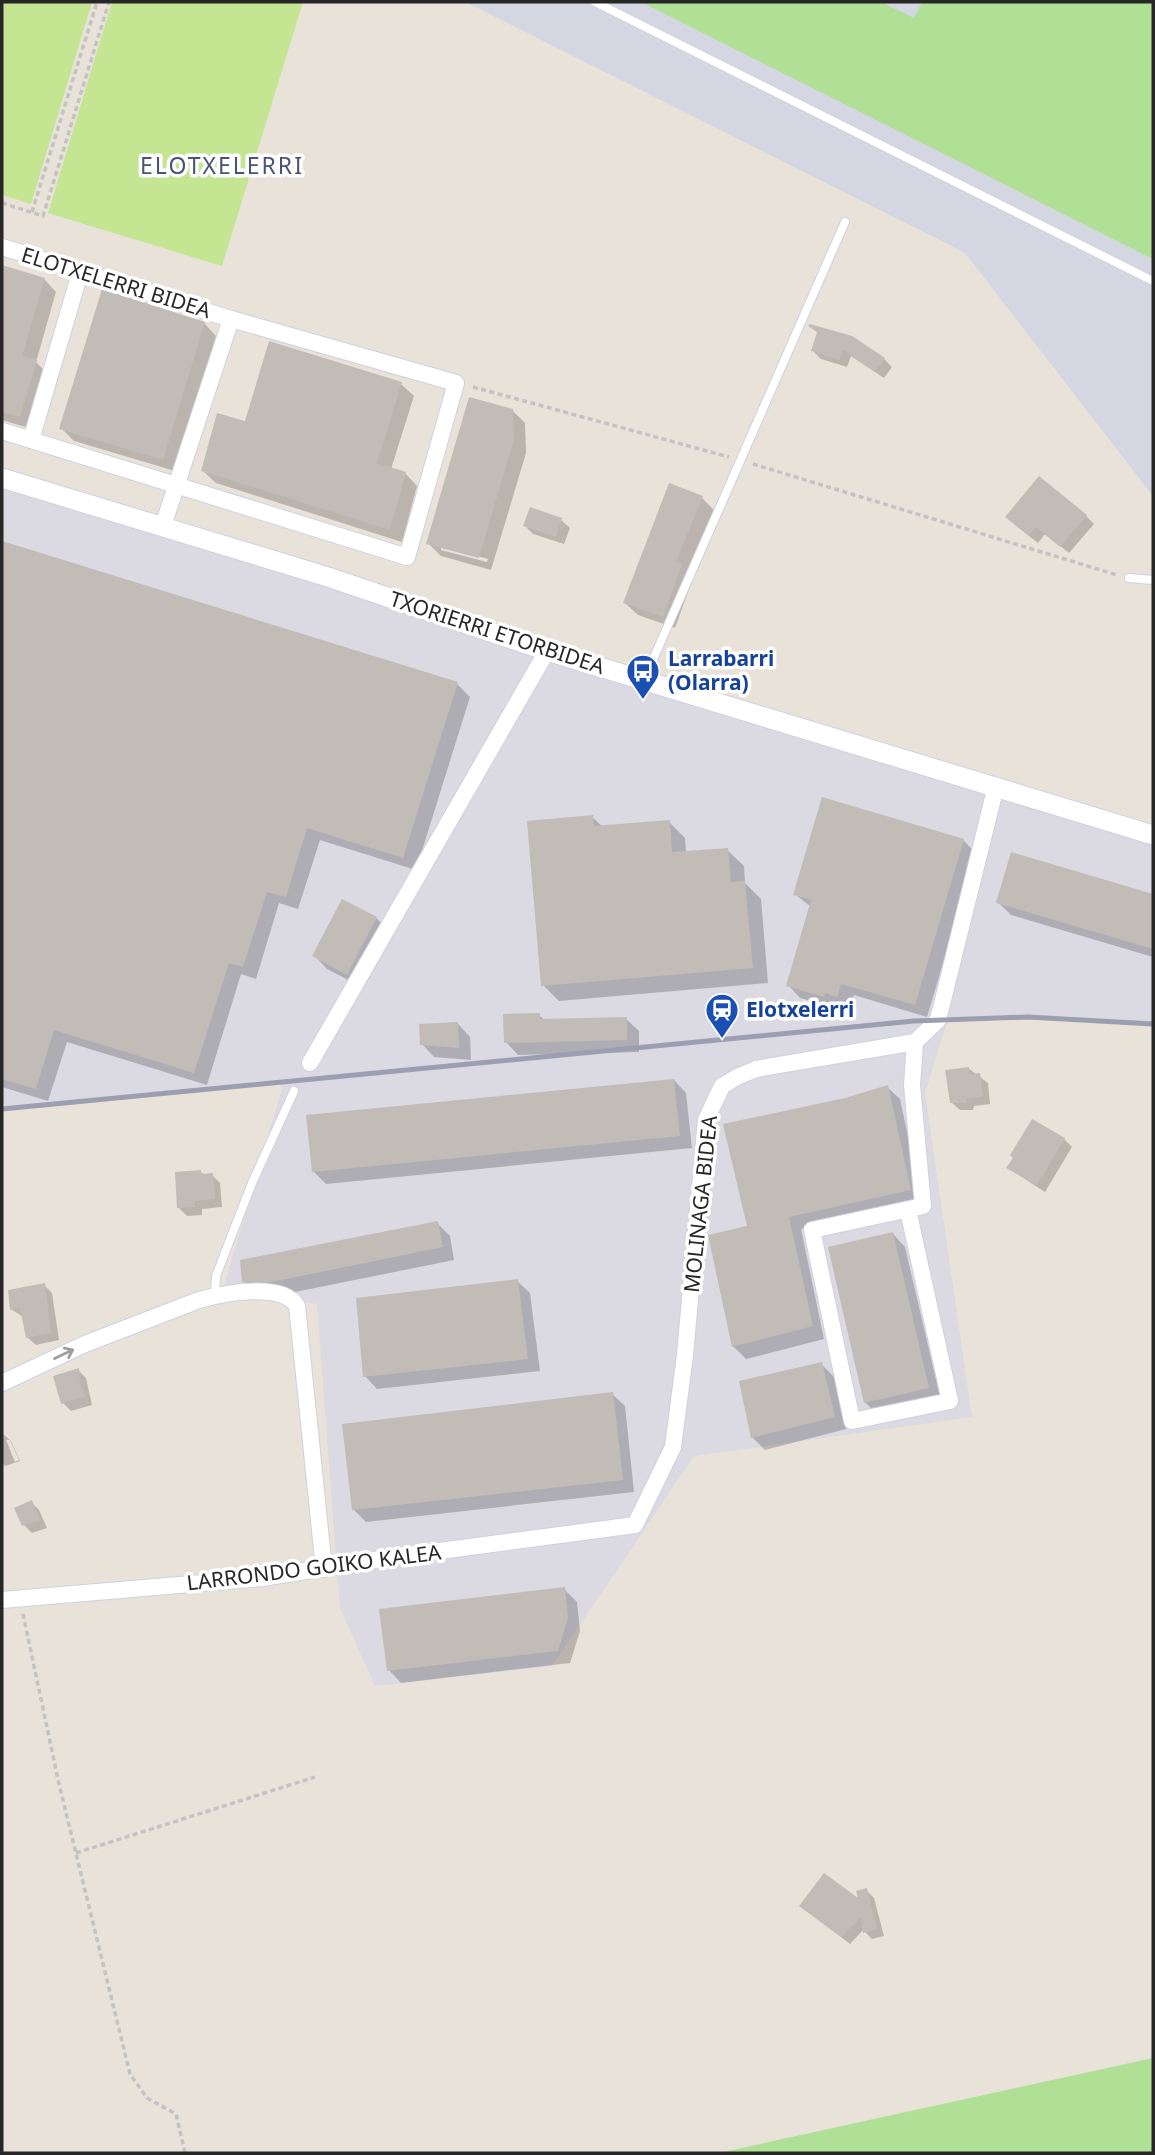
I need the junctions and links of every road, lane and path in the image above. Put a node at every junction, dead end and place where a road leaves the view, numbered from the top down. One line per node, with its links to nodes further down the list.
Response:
1 (97, 2): 5 (path)
2 (109, 2): 5 (path)
3 (595, 2): 9 (lane)
4 (2, 203): 5 (path)
5 (32, 212)
6 (845, 222): 14 (lane)
7 (2, 247): 8 (street, ELOTXELERRI BIDEA)
8 (80, 273): 10 (street, ELOTXELERRI BIDEA); 13 (street)
9 (1153, 281)
10 (231, 319): 11 (street, ELOTXELERRI BIDEA); 16 (street)
11 (456, 383): 14 (path); 16 (street)
12 (2, 431): 13 (street)
13 (31, 440): 16 (street)
14 (738, 460): 18 (path); 21 (lane)
15 (2, 478): 17 (street, TXORIERRI ETORBIDEA)
16 (176, 484): 17 (street)
17 (163, 526): 20 (street, TXORIERRI ETORBIDEA)
18 (1129, 578): 19 (lane)
19 (1153, 580)
20 (547, 651): 21 (street, TXORIERRI ETORBIDEA); 25 (street)
21 (644, 680): 22 (street, TXORIERRI ETORBIDEA)
22 (996, 786): 23 (street, TXORIERRI ETORBIDEA); 24 (street)
23 (1153, 835)
24 (915, 1042): 27 (street); 30 (street, MOLINAGA BIDEA)
25 (310, 1063)
26 (294, 1091): 28 (lane)
27 (908, 1210): 27 (street)
28 (215, 1295): 29 (street, one-way to 28); 31 (street)
29 (2, 1382)
30 (626, 1529): 31 (street, LARRONDO GOIKO KALEA)
31 (324, 1569): 32 (street, LARRONDO GOIKO KALEA)
32 (20, 1599): 33 (street, LARRONDO GOIKO KALEA); 35 (path)
33 (2, 1600)
34 (315, 1777): 35 (path)
35 (76, 1853): 36 (path)
36 (184, 2153)

